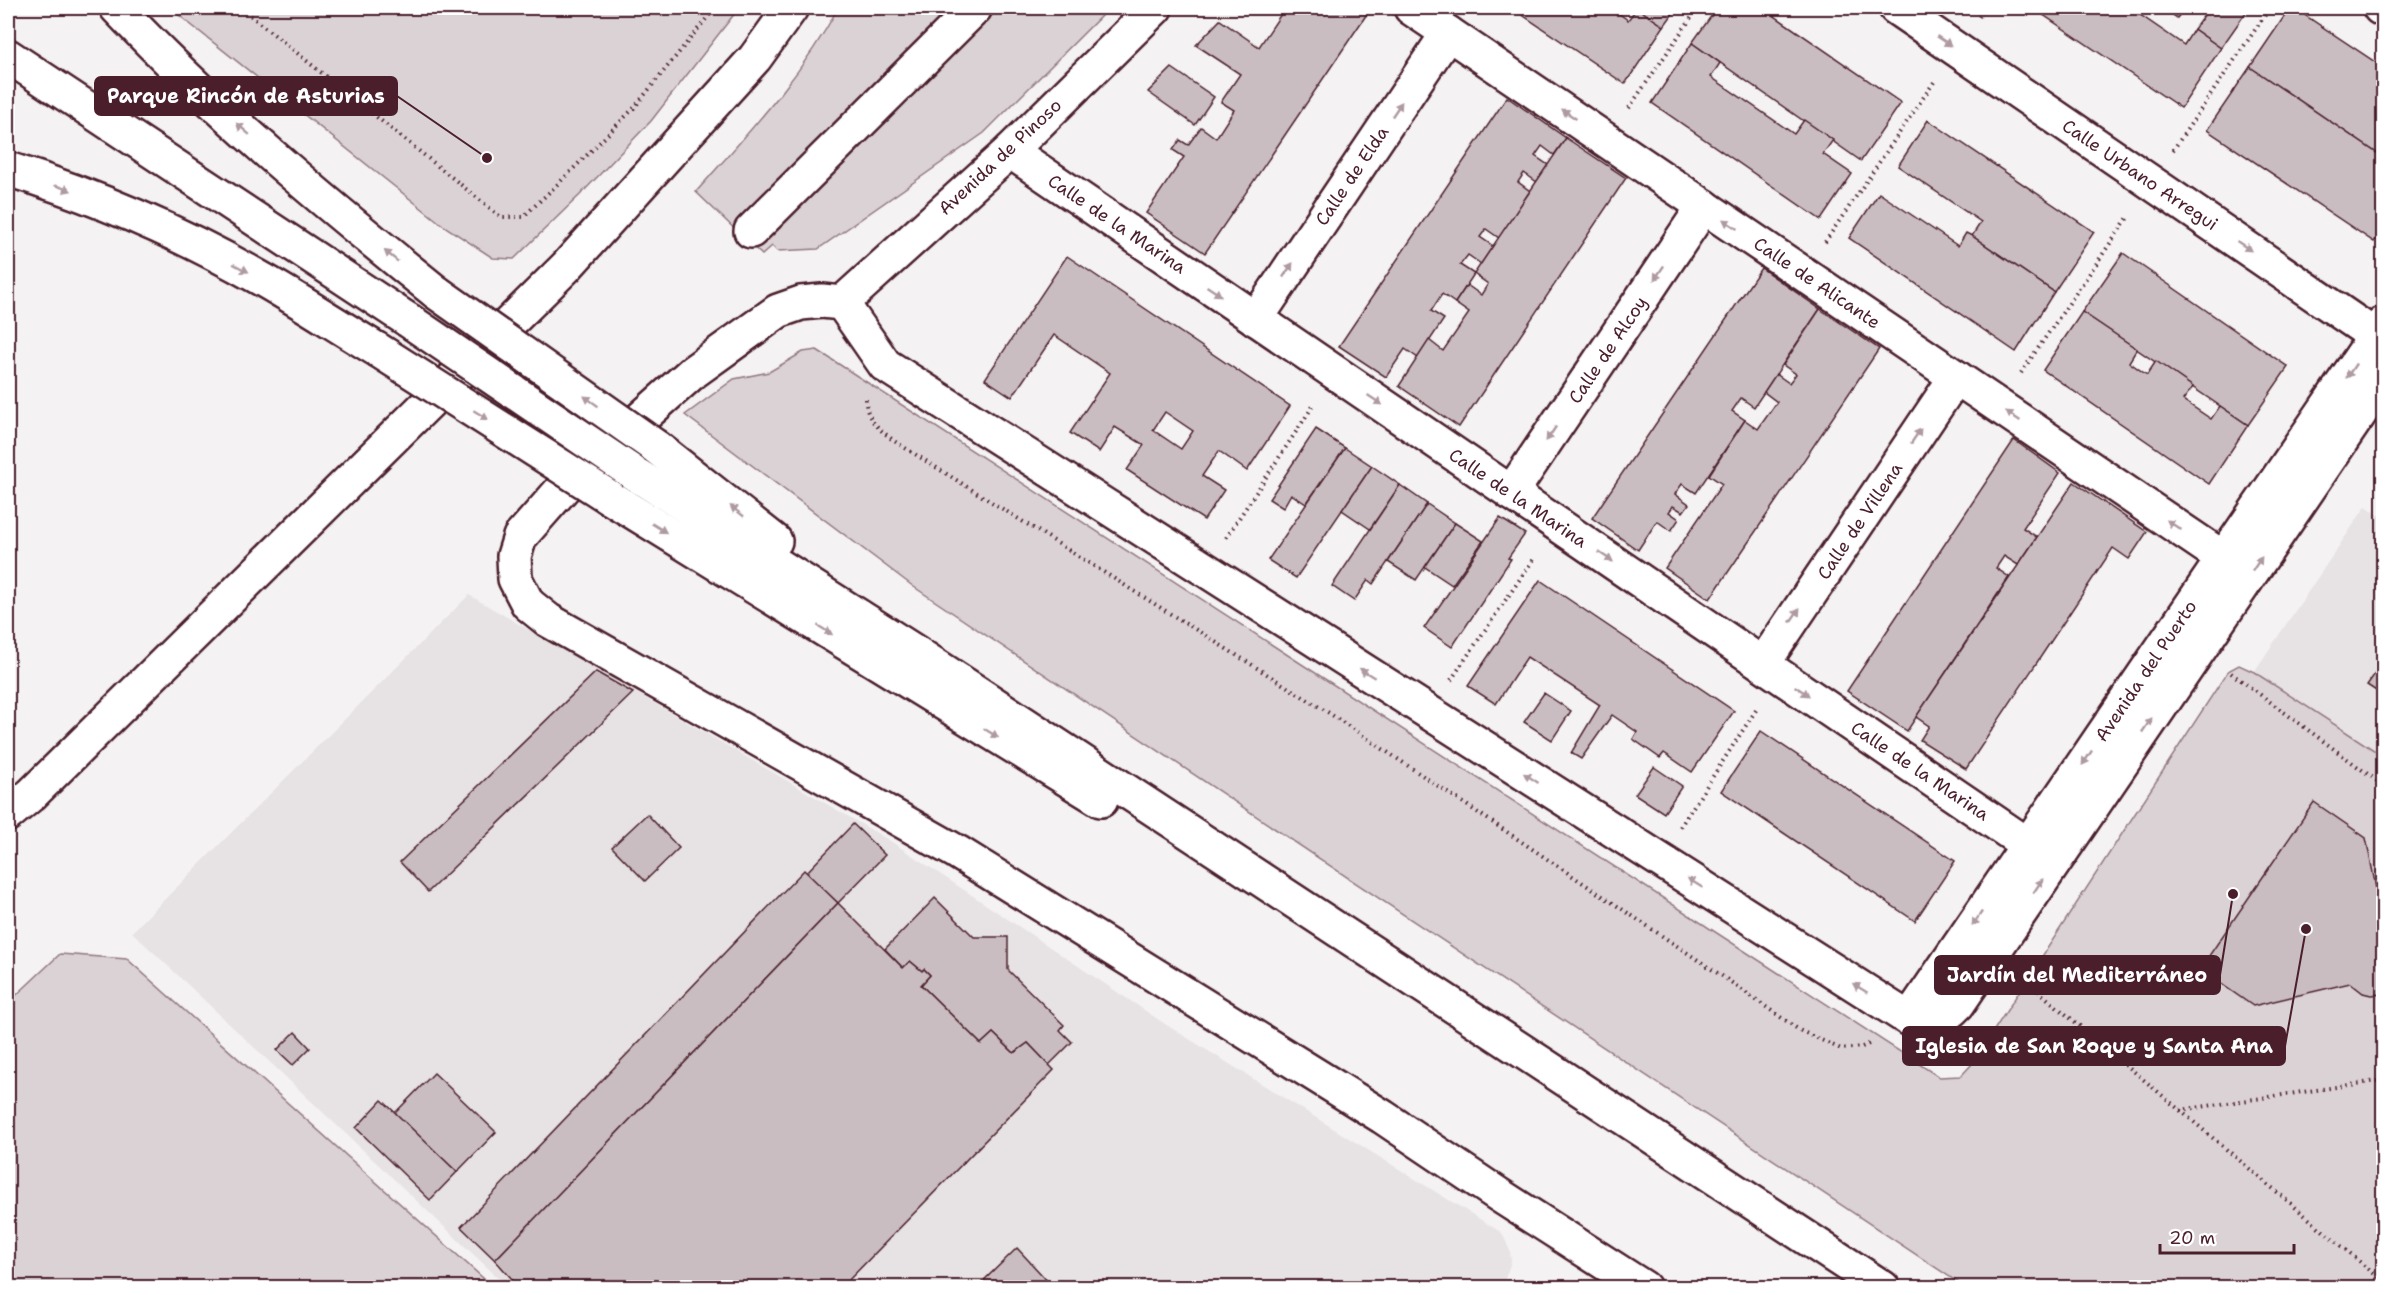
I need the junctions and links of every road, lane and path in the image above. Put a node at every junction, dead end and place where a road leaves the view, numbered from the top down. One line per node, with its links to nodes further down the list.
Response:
1 (117, 8): 33 (main road, one-way to 1, bridge)
2 (241, 8): 12 (path)
3 (705, 8): 12 (path)
4 (715, 8): 12 (path)
5 (791, 8): 38 (main road)
6 (975, 8): 20 (main road)
7 (1155, 8): 17 (main road, Avenida de Pinoso)
8 (1411, 8): 13 (main road, Calle de Alicante)
9 (1698, 8): 16 (path)
10 (1896, 8): 14 (main road, Calle Urbano Arregui, one-way to 14)
11 (1985, 8): 14 (path)
12 (711, 16)
13 (1448, 33): 16 (main road, Calle de Alicante, one-way to 13); 23 (main road, Calle de Elda, one-way to 13)
14 (1957, 49): 21 (path); 24 (main road, Calle Urbano Arregui, one-way to 24)
15 (8, 56): 33 (main road, bridge)
16 (1607, 141): 19 (main road, Calle de Alicante)
17 (1010, 151): 22 (main road, Avenida de Pinoso); 23 (main road, Calle de la Marina, one-way to 23)
18 (8, 169): 41 (main road, one-way to 41, bridge)
19 (1704, 207): 21 (main road, Calle de Alicante, one-way to 19); 29 (main road, Calle de Alcoy, one-way to 29)
20 (751, 231)
21 (1803, 274): 26 (main road, Calle de Alicante)
22 (842, 303): 36 (main road, one-way to 22); 46 (main road)
23 (1256, 319): 25 (main road, Calle de la Marina)
24 (2380, 333): 32 (main road, Avenida del Puerto, one-way to 32)
25 (1335, 373): 29 (main road, Calle de la Marina, one-way to 29); 31 (path)
26 (1956, 377): 32 (main road, Calle de Alicante, one-way to 26); 34 (main road, Calle de Villena, one-way to 26)
27 (2384, 378): 43 (main road, Avenida del Puerto, one-way to 27)
28 (867, 395): 43 (path)
29 (1511, 493): 30 (main road, Calle de la Marina)
30 (1557, 524): 34 (main road, Calle de la Marina, one-way to 34); 36 (path)
31 (1225, 540)
32 (2223, 558): 40 (main road, Avenida del Puerto, one-way to 40)
33 (915, 652): 41 (main road)
34 (1771, 669): 39 (path); 40 (main road, Calle de la Marina, one-way to 40)
35 (2228, 671): 37 (path)
36 (1429, 712): 43 (main road, one-way to 36)
37 (2384, 786)
38 (8, 814)
39 (1679, 828)
40 (2028, 845): 43 (main road, Avenida del Puerto, one-way to 43)
41 (1257, 877): 49 (main road)
42 (2021, 977): 45 (path)
43 (1909, 1019)
44 (2384, 1080): 45 (path)
45 (2179, 1110): 47 (path)
46 (1610, 1279): 48 (main road)
47 (2384, 1282)
48 (1644, 1287)
49 (1883, 1287)

